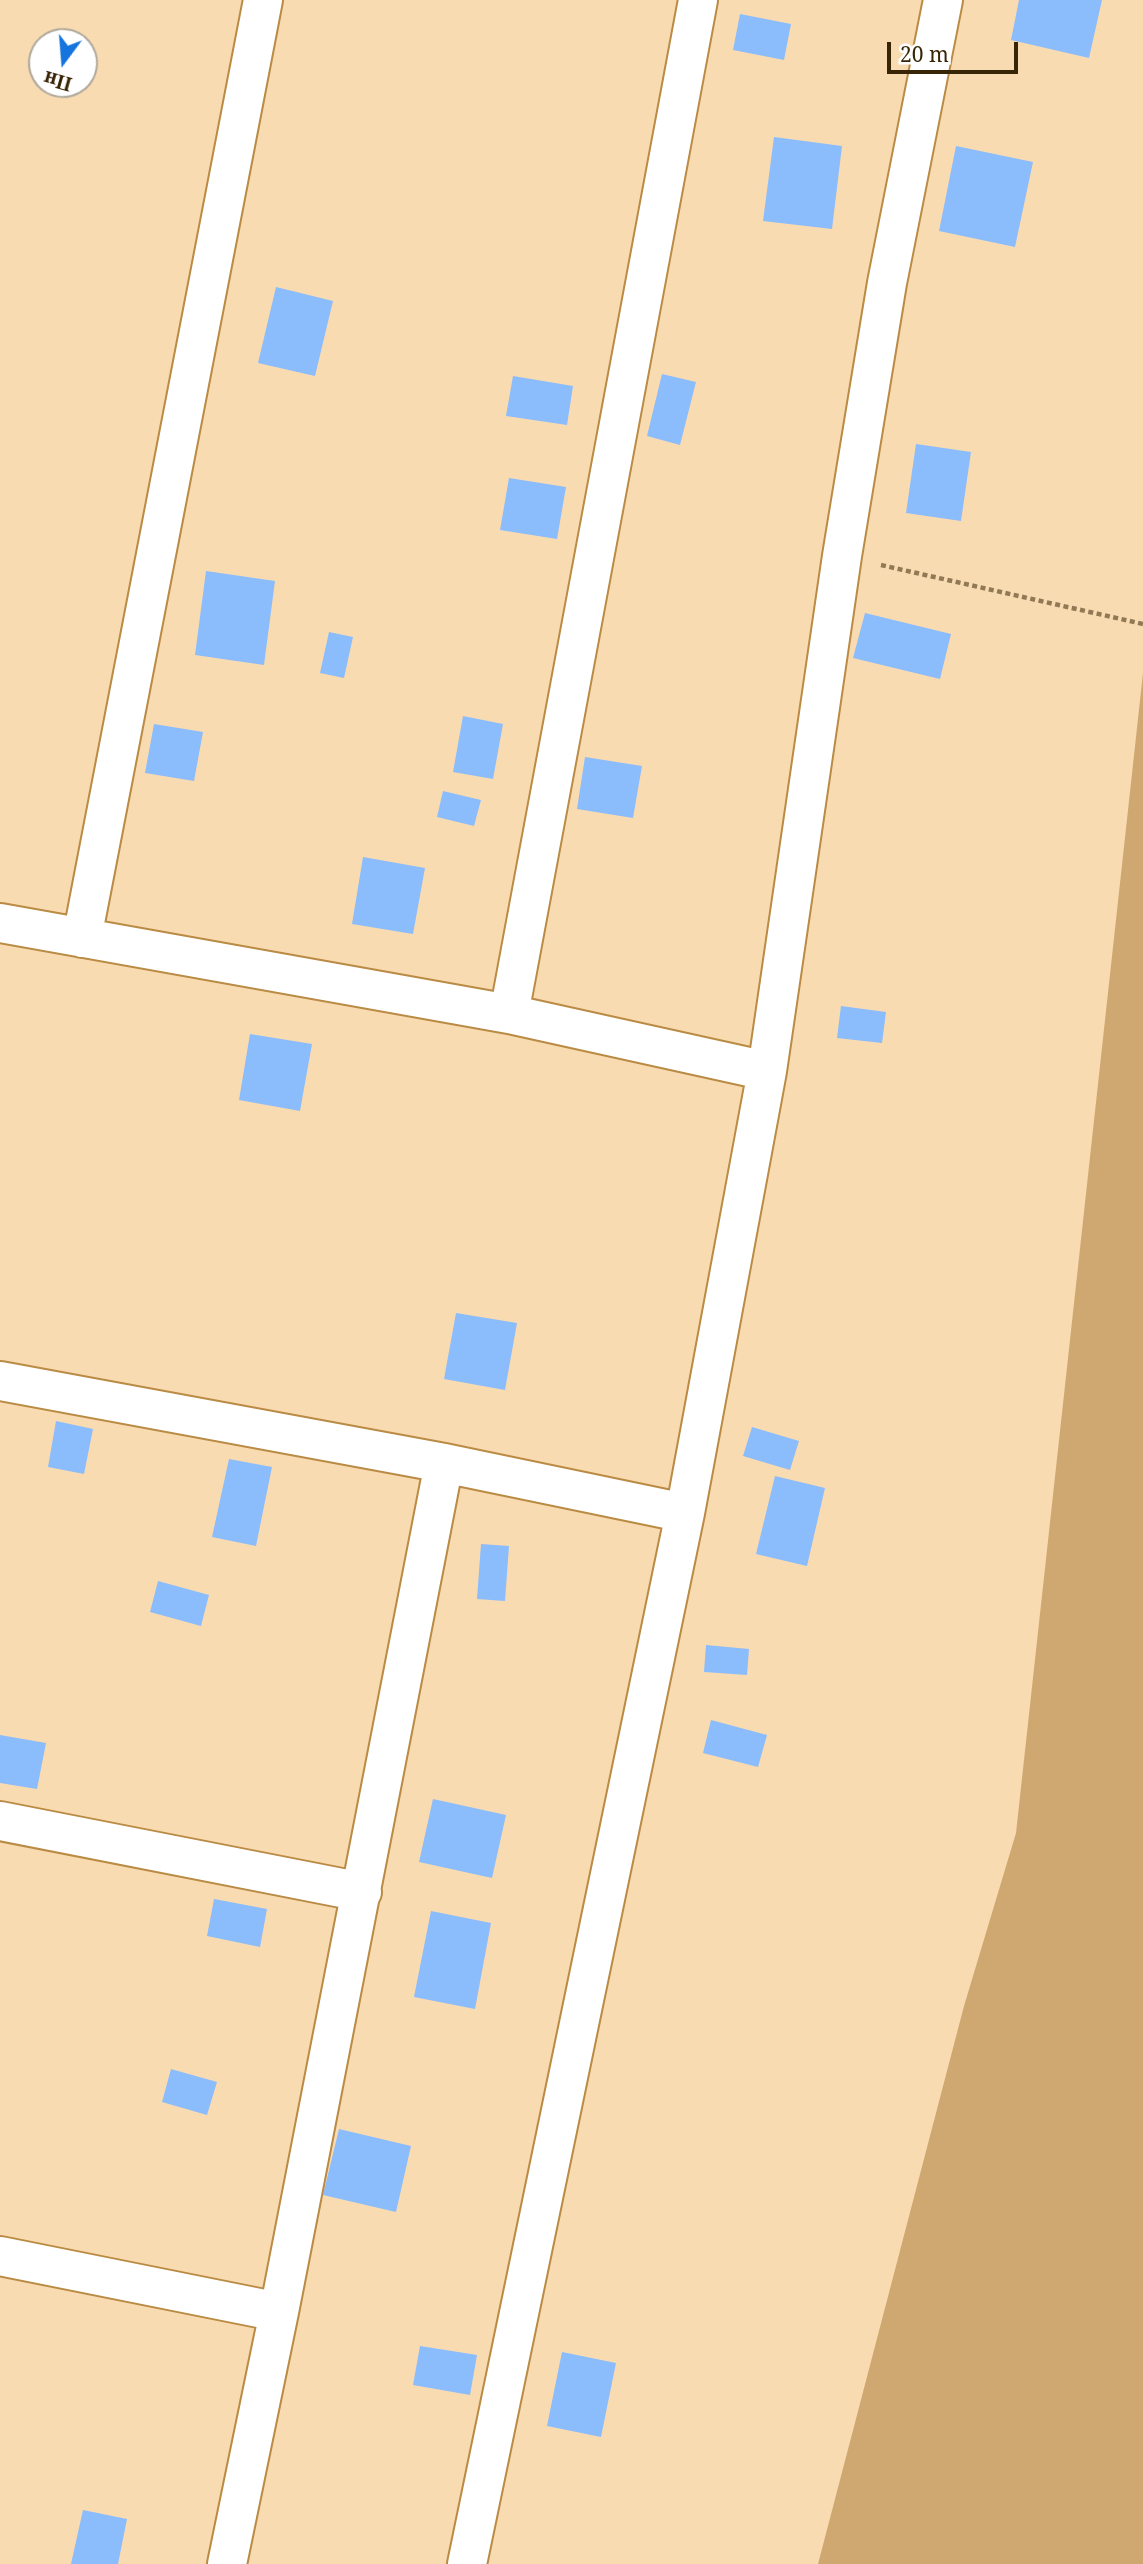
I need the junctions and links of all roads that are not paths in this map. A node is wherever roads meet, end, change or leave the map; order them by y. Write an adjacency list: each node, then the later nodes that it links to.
1 (263, 0): 5 (street)
2 (698, 0): 6 (street)
3 (943, 0): 7 (street)
4 (0, 923): 5 (street)
5 (82, 938): 6 (street)
6 (509, 1014): 7 (street)
7 (767, 1071): 10 (street)
8 (0, 1381): 9 (street)
9 (444, 1463): 10 (street); 12 (street)
10 (685, 1513): 16 (street)
11 (0, 1821): 12 (street)
12 (362, 1892): 14 (street)
13 (0, 2256): 14 (street)
14 (279, 2312): 15 (street)
15 (227, 2564)
16 (467, 2564)

